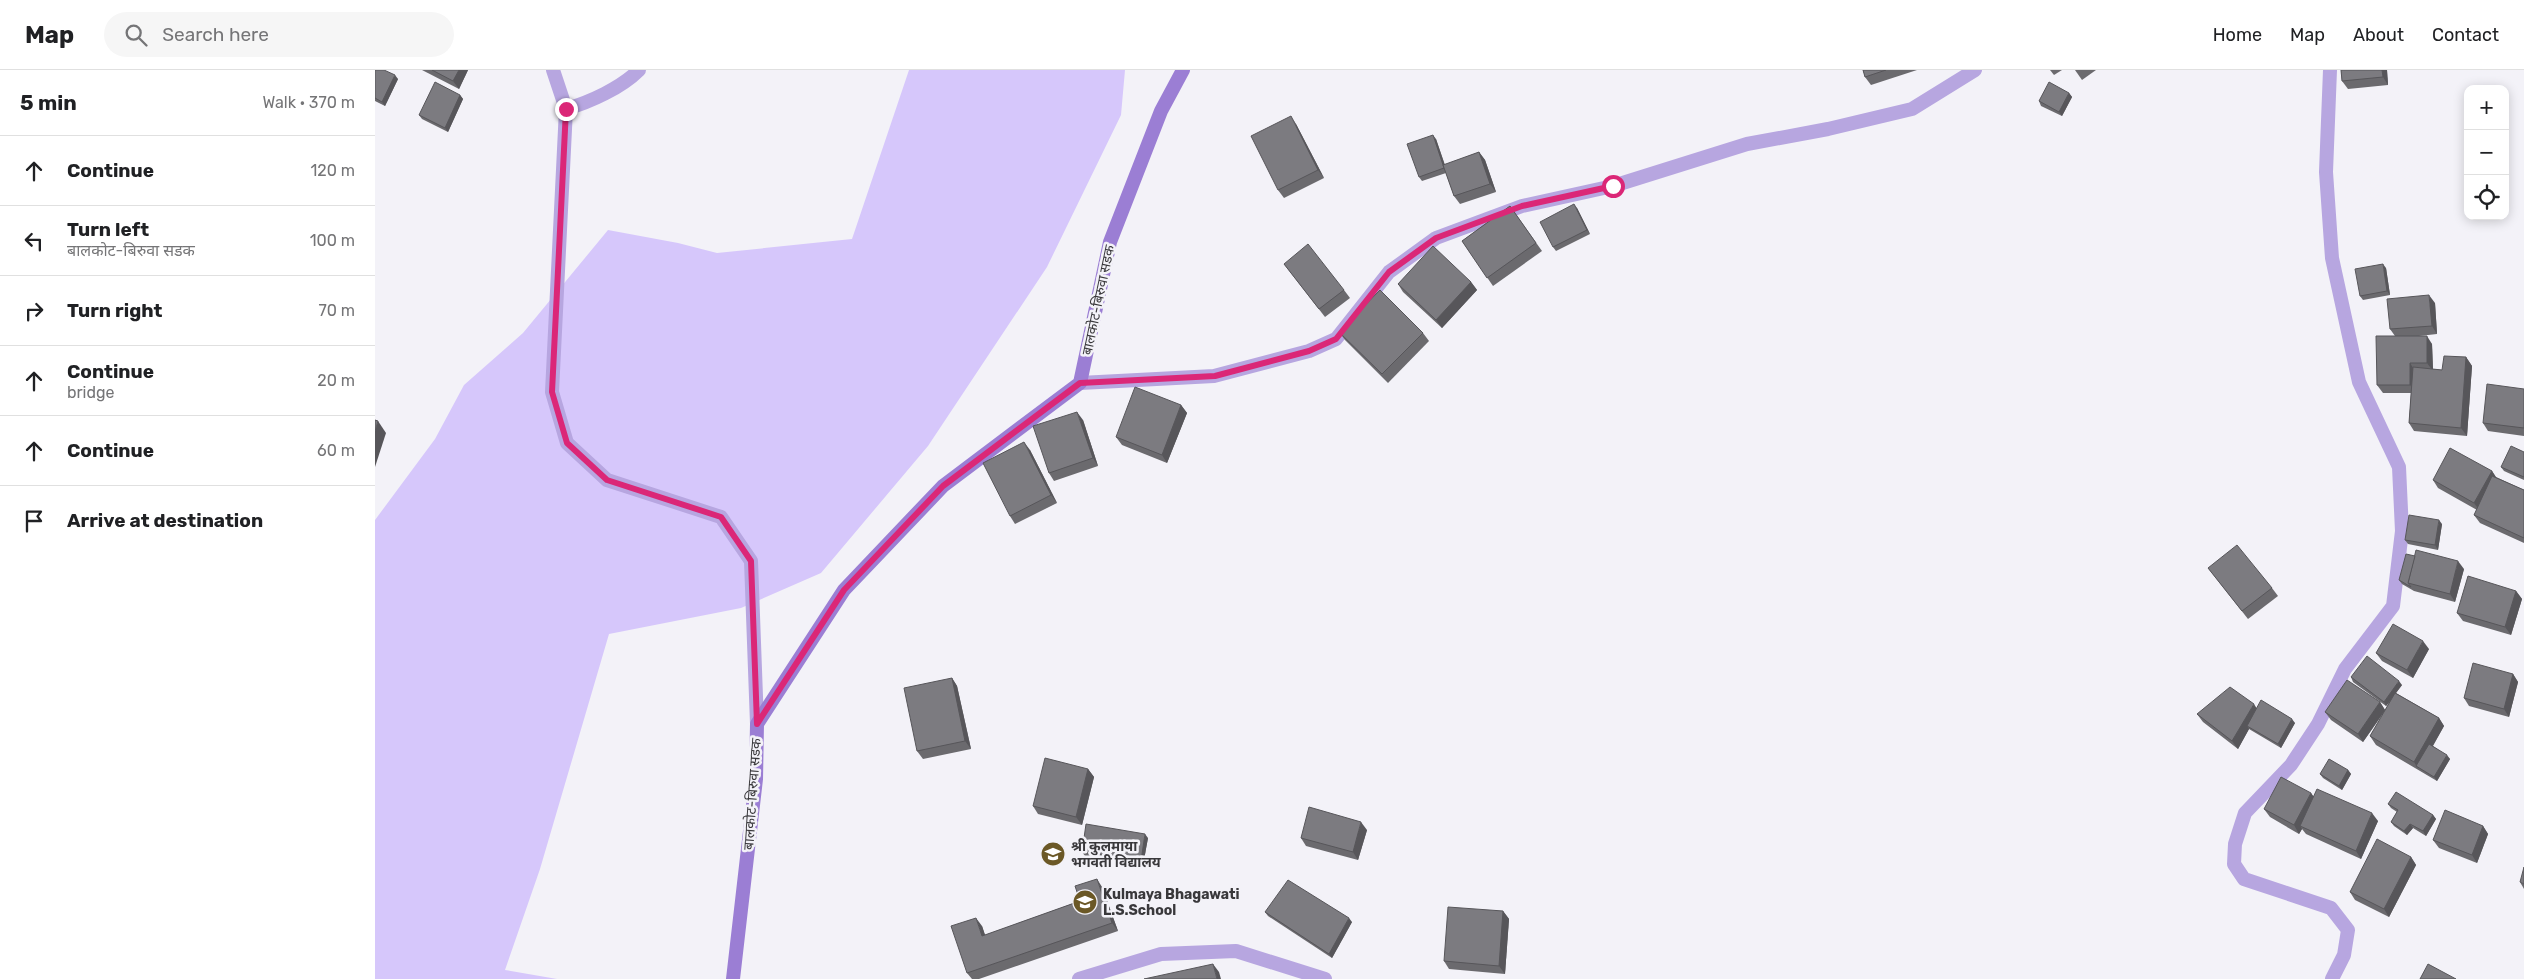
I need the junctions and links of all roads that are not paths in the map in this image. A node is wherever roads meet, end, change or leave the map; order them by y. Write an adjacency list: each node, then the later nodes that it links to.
1 (553, 70): 6 (street)
2 (639, 70): 6 (street)
3 (1183, 70): 7 (main road, बालकोट-बिरुवा सडक)
4 (1975, 70): 7 (street)
5 (2330, 70): 12 (street)
6 (566, 109): 8 (street)
7 (1080, 383): 8 (main road, बालकोट-बिरुवा सडक)
8 (757, 724): 9 (main road, बालकोट-बिरुवा सडक)
9 (733, 979)
10 (1079, 979): 11 (street)
11 (1325, 979)
12 (2332, 979)

